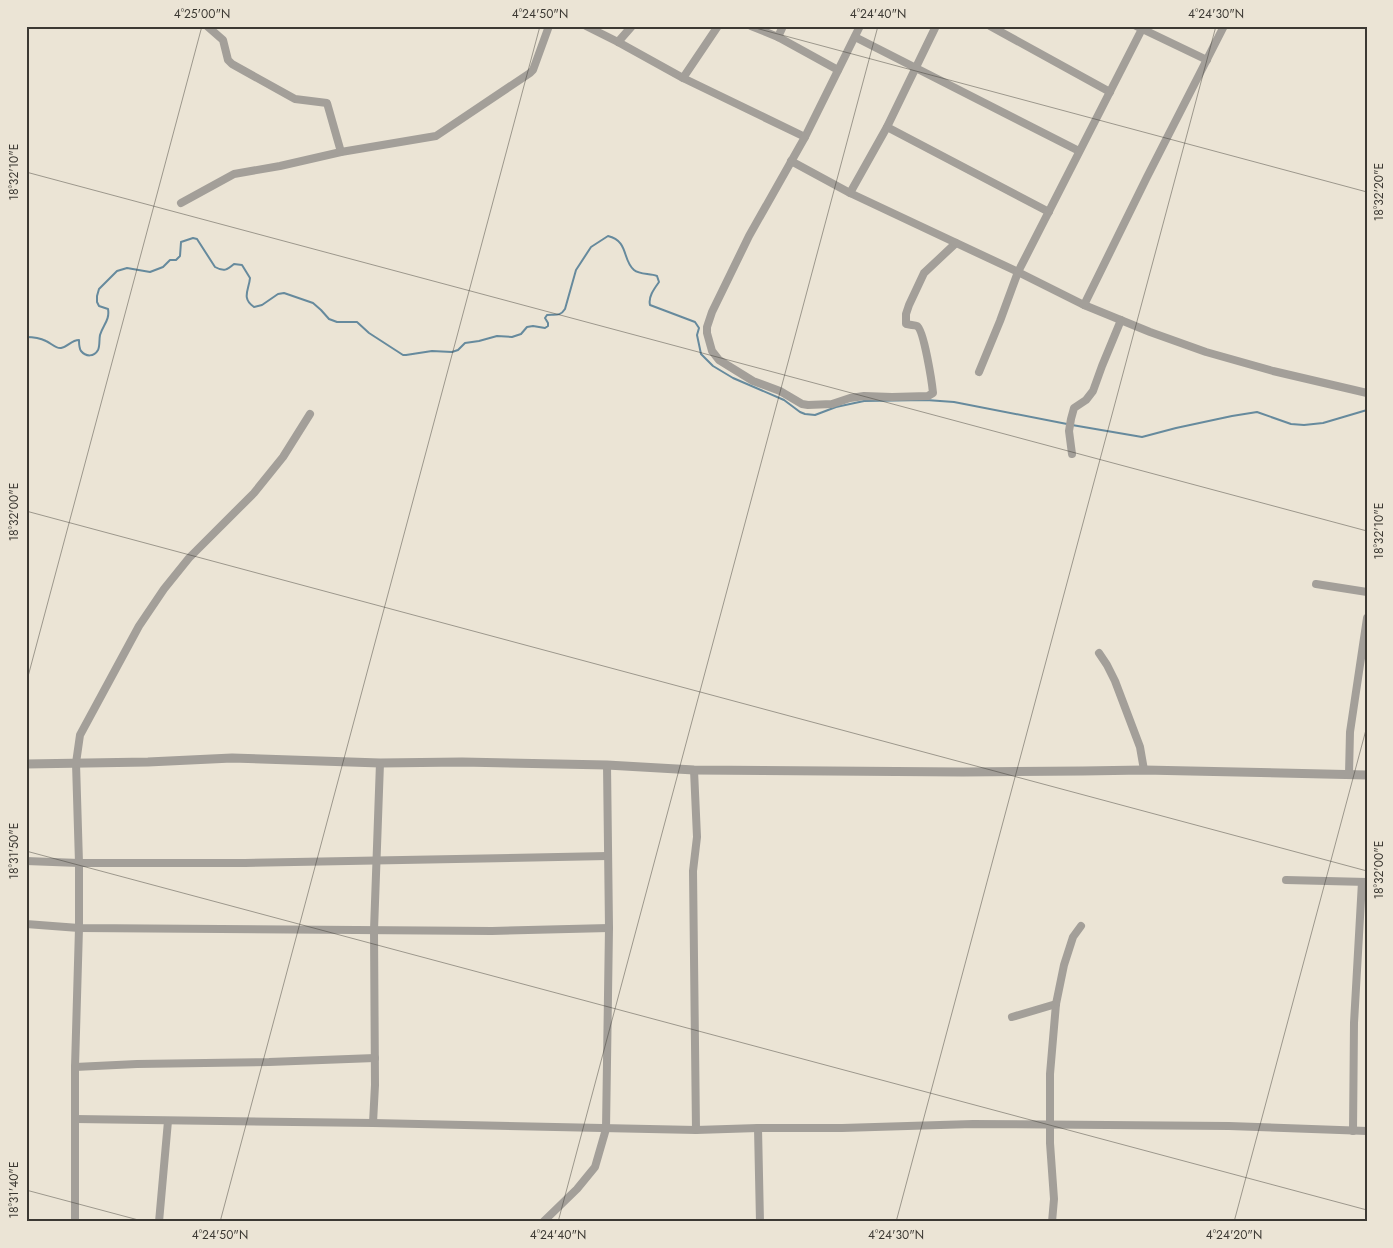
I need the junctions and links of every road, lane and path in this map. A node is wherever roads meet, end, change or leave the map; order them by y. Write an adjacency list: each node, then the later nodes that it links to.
1 (207, 26): 24 (street)
2 (549, 26): 24 (street)
3 (586, 26): 15 (street)
4 (632, 26): 15 (street)
5 (718, 26): 19 (street)
6 (751, 26): 14 (street)
7 (783, 26): 14 (street)
8 (860, 26): 13 (street)
9 (936, 26): 17 (street)
10 (990, 26): 20 (street)
11 (1224, 26): 16 (street)
12 (1139, 28): 16 (street); 20 (street)
13 (855, 36): 17 (street); 18 (street)
14 (778, 37): 18 (street)
15 (618, 42): 19 (street)
16 (1207, 60): 31 (street)
17 (915, 68): 21 (street); 23 (street)
18 (838, 70): 22 (street)
19 (683, 78): 22 (street)
20 (1110, 92): 23 (street)
21 (887, 127): 26 (street); 28 (street)
22 (805, 137): 25 (street)
23 (1079, 151): 28 (street)
24 (341, 152): 27 (street)
25 (791, 161): 26 (street); 29 (street)
26 (850, 193): 29 (street)
27 (181, 203)
28 (1049, 212): 30 (street)
29 (956, 243): 30 (street)
30 (1018, 272): 31 (street); 33 (street)
31 (1084, 305): 32 (street)
32 (1121, 320): 34 (street); 36 (street)
33 (978, 372)
34 (1367, 393)
35 (310, 414): 42 (street)
36 (1072, 454)
37 (1316, 584): 38 (street)
38 (1367, 592)
39 (1367, 618): 47 (street)
40 (1099, 653): 46 (street)
41 (380, 762): 42 (street); 44 (street); 51 (street)
42 (76, 763): 43 (street); 52 (street)
43 (26, 764)
44 (608, 765): 45 (street); 49 (street)
45 (694, 770): 46 (street); 70 (street)
46 (1144, 770): 47 (street)
47 (1349, 774): 48 (street)
48 (1367, 775)
49 (608, 856): 51 (street); 58 (street)
50 (26, 861): 52 (street)
51 (376, 861): 52 (street); 59 (street)
52 (79, 863): 57 (street)
53 (1286, 880): 54 (street)
54 (1364, 882): 71 (street)
55 (26, 924): 57 (street)
56 (1081, 926): 60 (street)
57 (79, 928): 59 (street); 63 (street)
58 (609, 928): 59 (street); 69 (street)
59 (374, 930): 62 (street)
60 (1056, 1004): 61 (street); 67 (street)
61 (1012, 1017)
62 (375, 1058): 63 (street); 66 (street)
63 (75, 1067): 64 (street)
64 (75, 1120): 65 (street); 73 (street)
65 (168, 1121): 66 (street); 74 (street)
66 (374, 1123): 69 (street)
67 (1051, 1125): 68 (street); 71 (street); 77 (street)
68 (758, 1128): 70 (street); 76 (street)
69 (606, 1129): 70 (street); 75 (street)
70 (696, 1130)
71 (1353, 1131): 72 (street)
72 (1367, 1131)
73 (75, 1222)
74 (159, 1222)
75 (544, 1222)
76 (760, 1222)
77 (1052, 1222)

